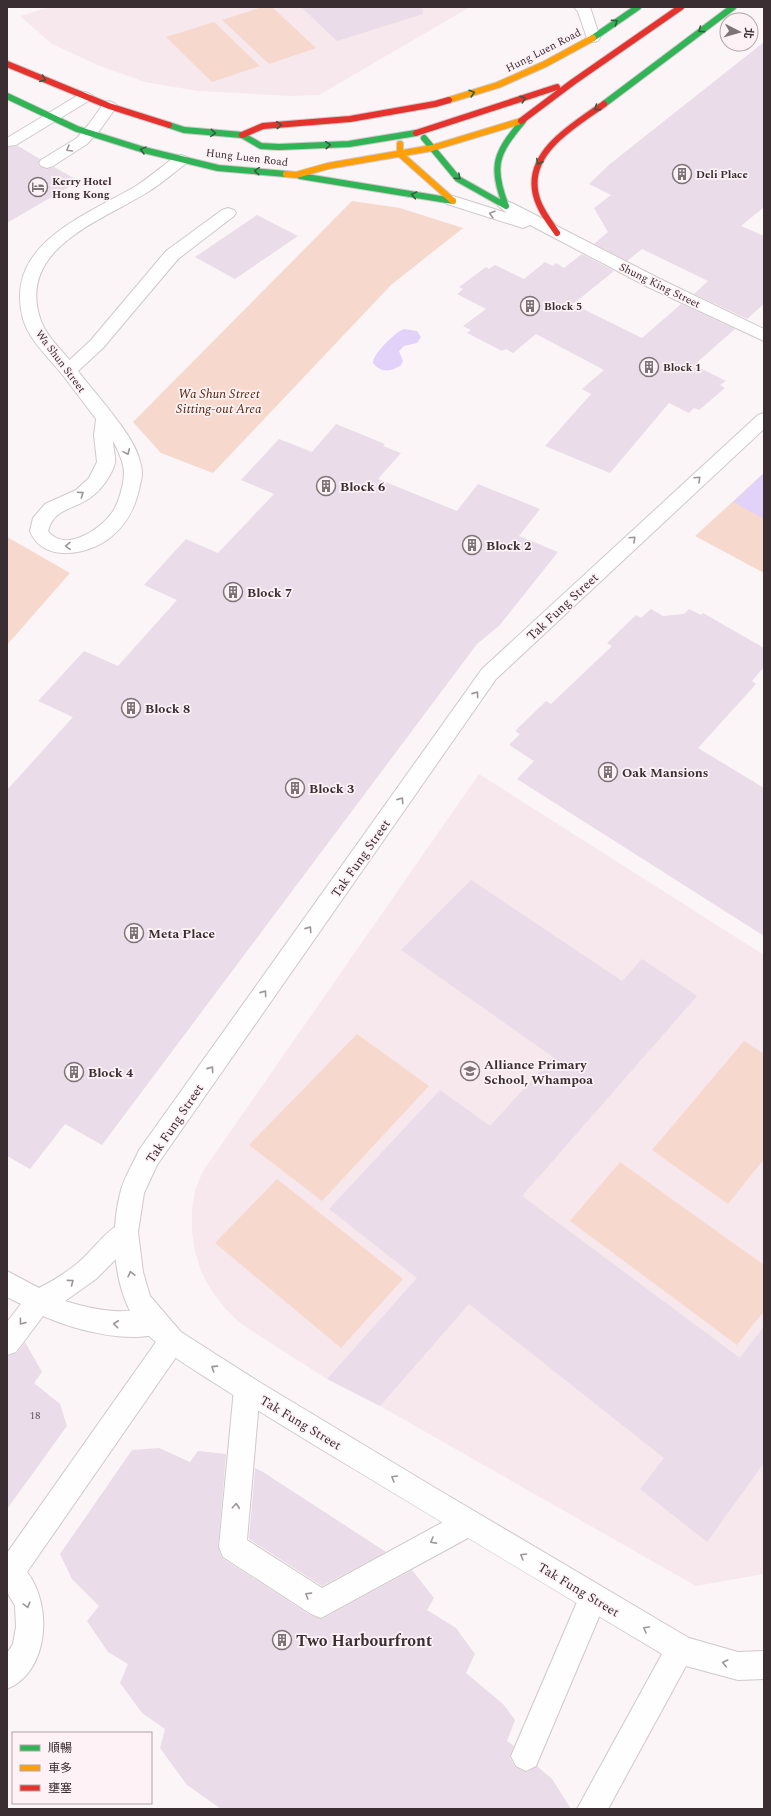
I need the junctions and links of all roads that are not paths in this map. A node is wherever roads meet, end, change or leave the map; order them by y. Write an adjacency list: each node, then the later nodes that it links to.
1 (581, 7): 5 (street)
2 (638, 7): 5 (street, Hung Luen Road, one-way to 2)
3 (681, 7): 7 (street, Hung Luen Road)
4 (733, 7): 27 (street, one-way to 27)
5 (593, 38): 10 (street, Hung Luen Road, one-way to 5)
6 (7, 64): 9 (street, Hung Luen Road, one-way to 9)
7 (573, 82): 13 (street, Hung Luen Road); 14 (street, Hung Luen Road, one-way to 7)
8 (7, 96): 12 (street, Hung Luen Road)
9 (85, 97): 11 (street, Hung Luen Road); 12 (street)
10 (434, 104): 16 (street, one-way to 10); 17 (street)
11 (108, 106): 15 (street); 16 (street, Hung Luen Road, one-way to 16)
12 (52, 118): 15 (street, Hung Luen Road); 18 (street)
13 (523, 121): 19 (street, Hung Luen Road); 25 (street)
14 (419, 133): 17 (street, Hung Luen Road); 19 (street)
15 (89, 134): 21 (street, Hung Luen Road, one-way to 15); 22 (street, one-way to 22)
16 (242, 135): 17 (street, Hung Luen Road, one-way to 17)
17 (400, 136): 20 (street)
18 (11, 142)
19 (432, 148): 20 (street, Hung Luen Road); 25 (street, one-way to 25)
20 (400, 154): 23 (street, Hung Luen Road); 24 (street)
21 (182, 156): 23 (street, Hung Luen Road, one-way to 21); 29 (street, Wa Shun Street)
22 (47, 163)
23 (296, 175): 24 (street, one-way to 23)
24 (453, 201): 27 (street, Shung King Street, one-way to 24)
25 (506, 206): 27 (street, Shung King Street)
26 (228, 213): 29 (street)
27 (556, 233): 28 (street, Shung King Street)
28 (764, 336)
29 (68, 370): 30 (street, Wa Shun Street)
30 (105, 419): 30 (street, Wa Shun Street, one-way to 30)
31 (764, 419): 32 (street, Tak Fung Street, one-way to 31)
32 (126, 1232): 34 (street, one-way to 32); 35 (street, Tak Fung Street, one-way to 32)
33 (7, 1283): 34 (street)
34 (38, 1302): 35 (street, one-way to 34); 36 (street, one-way to 36)
35 (164, 1332): 37 (street, Tak Fung Street, one-way to 35); 39 (street)
36 (7, 1343)
37 (246, 1389): 38 (street, Tak Fung Street, one-way to 37); 38 (street, one-way to 37)
38 (467, 1522): 40 (street, Tak Fung Street, one-way to 38)
39 (8, 1574): 43 (street, one-way to 43)
40 (593, 1598): 41 (street, Tak Fung Street, one-way to 40); 44 (street)
41 (680, 1649): 42 (street, Tak Fung Street, one-way to 41); 45 (street)
42 (764, 1665)
43 (7, 1675)
44 (526, 1756)
45 (592, 1809)

